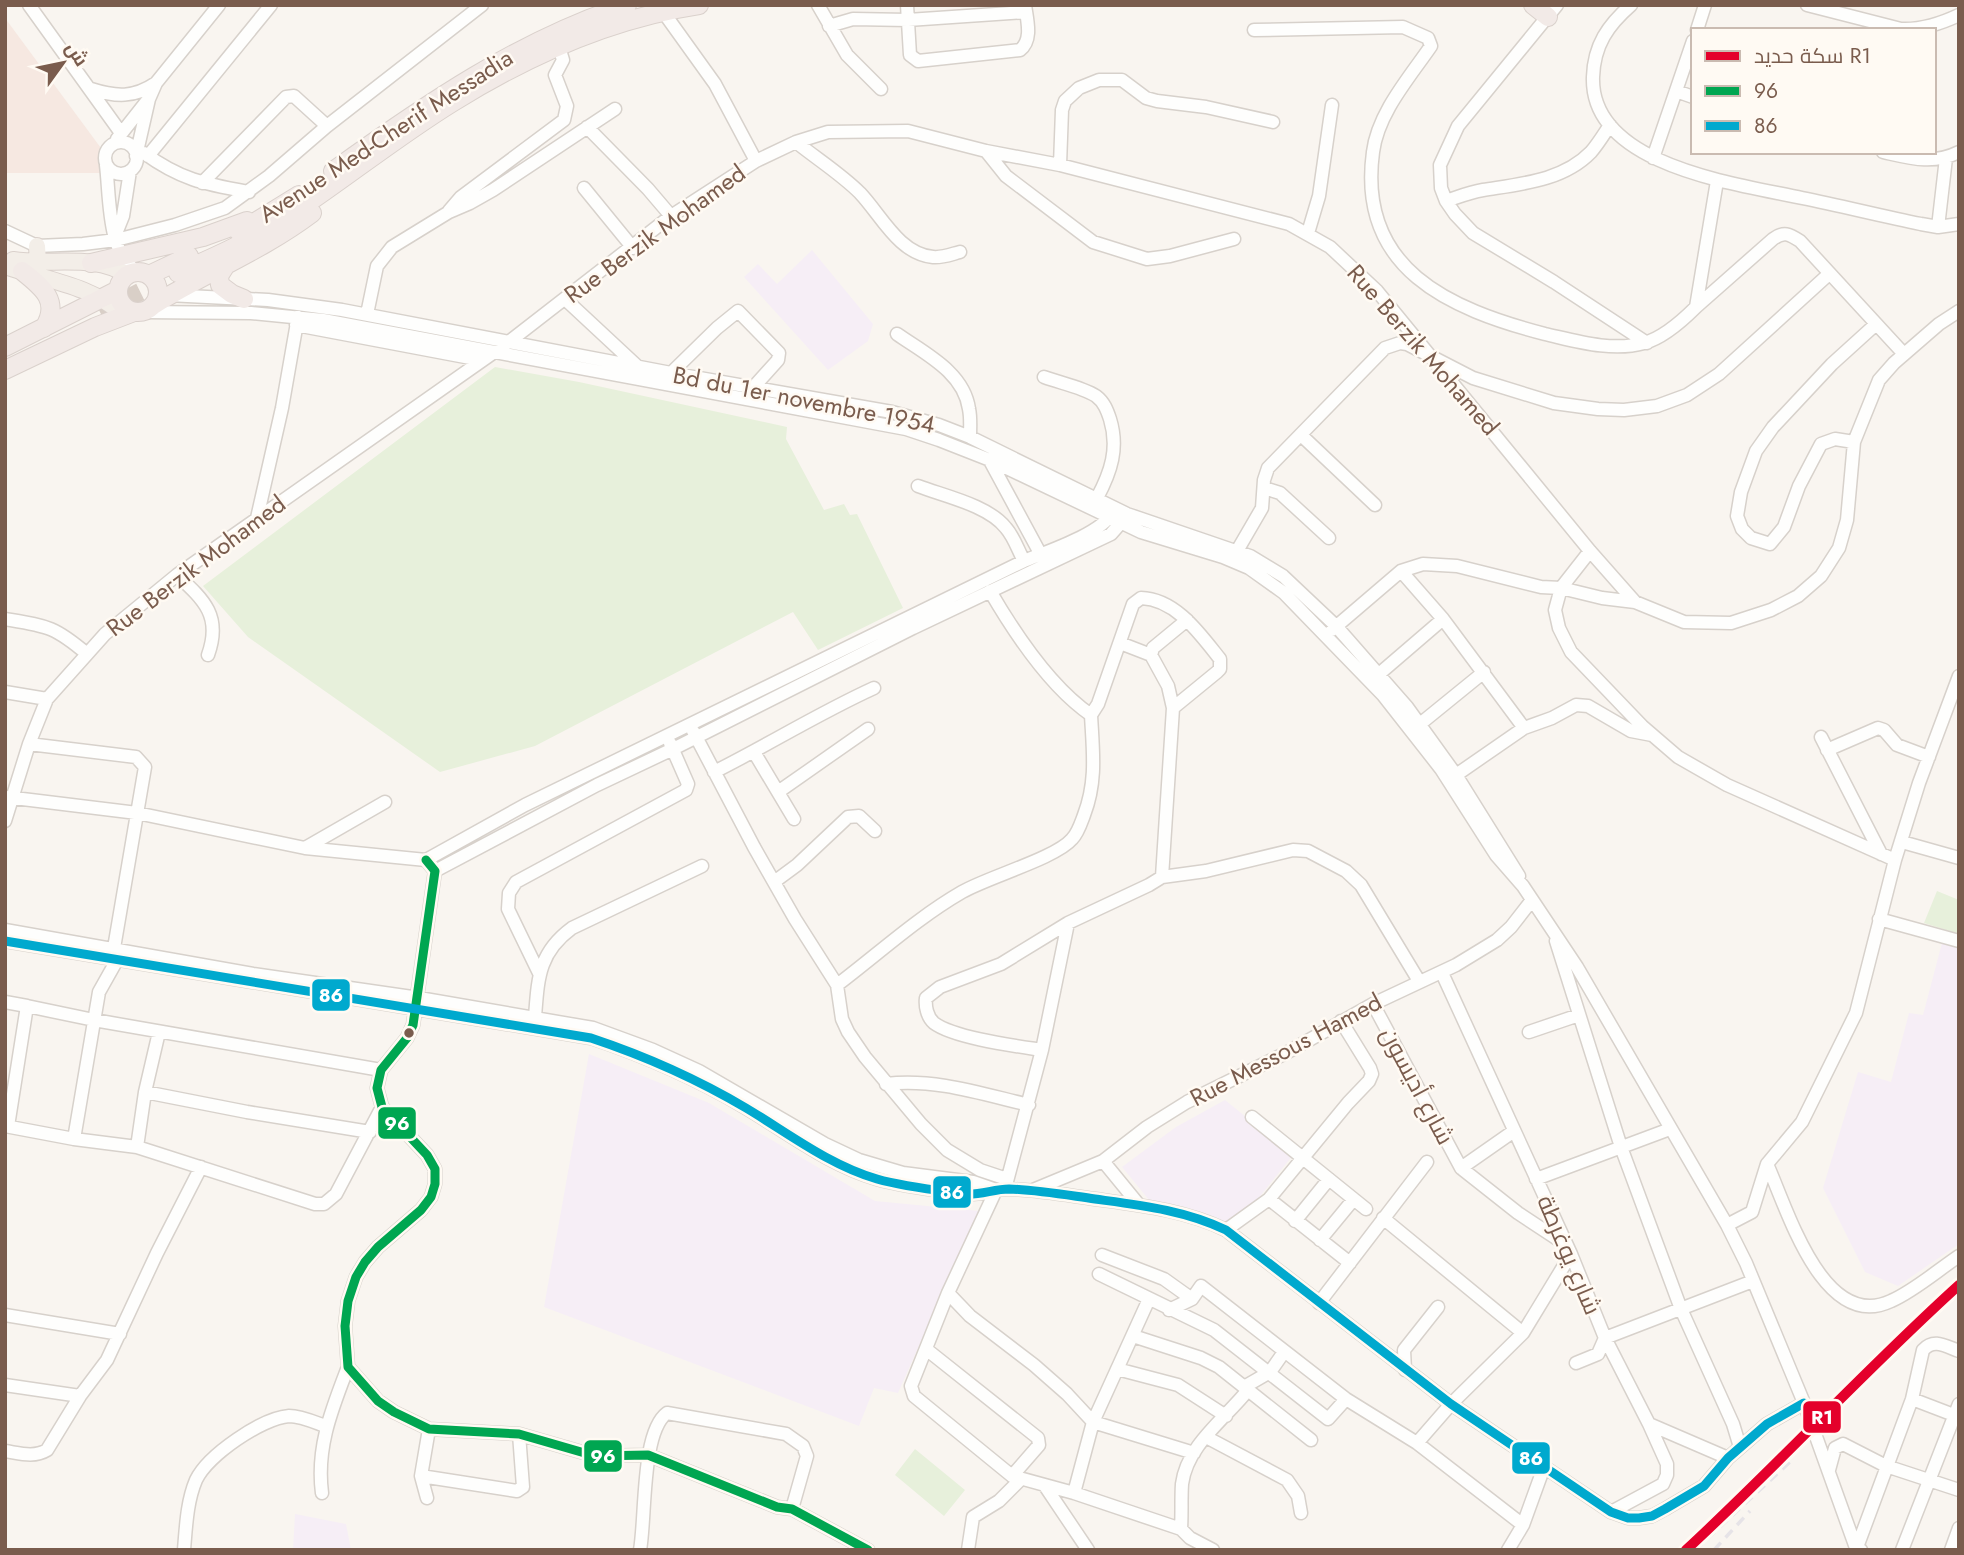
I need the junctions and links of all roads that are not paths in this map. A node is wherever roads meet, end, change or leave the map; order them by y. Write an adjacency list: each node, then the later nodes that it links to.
1 (29, 5): 26 (street)
2 (219, 5): 25 (street)
3 (271, 5): 41 (street)
4 (482, 5): 35 (street)
5 (627, 5): 57 (highway, Avenue Med-Cherif Messadia)
6 (699, 5): 15 (highway)
7 (818, 5): 18 (street)
8 (907, 5): 17 (street)
9 (1533, 5): 14 (highway)
10 (1631, 5): 34 (street)
11 (1705, 5): 19 (street)
12 (1807, 5): 20 (street)
13 (1025, 8): 17 (street); 17 (street)
14 (1552, 11): 56 (street)
15 (664, 13): 23 (highway); 47 (street)
16 (1959, 15): 21 (street)
17 (908, 20): 18 (street)
18 (829, 26): 27 (street)
19 (1697, 28)
20 (1897, 28)
21 (1924, 28)
22 (1254, 30): 88 (street)
23 (559, 47): 43 (street); 44 (highway)
24 (1691, 47): 28 (street)
25 (156, 83): 26 (street); 30 (street)
26 (90, 88): 37 (street)
27 (881, 89)
28 (1676, 91): 29 (street); 45 (street)
29 (1691, 96)
30 (149, 99): 37 (street); 41 (street)
31 (1332, 105): 63 (street)
32 (615, 109): 36 (street)
33 (1273, 122): 48 (street)
34 (1610, 125): 45 (street); 56 (street)
35 (327, 126): 53 (street); 55 (street)
36 (587, 127): 50 (street); 59 (street)
37 (118, 138): 41 (street); 49 (street)
38 (796, 142): 39 (street, Rue Berzik Mohamed); 47 (street, Rue Berzik Mohamed); 68 (street)
39 (986, 151): 48 (street, Rue Berzik Mohamed); 64 (street)
40 (1959, 152): 46 (street)
41 (141, 154): 51 (street); 53 (street)
42 (1892, 154): 46 (street)
43 (519, 155): 50 (street); 58 (street)
44 (374, 158): 72 (highway); 74 (highway)
45 (1653, 158): 52 (street)
46 (1946, 158): 61 (street)
47 (756, 161): 59 (street, Rue Berzik Mohamed)
48 (1060, 165): 63 (street, Rue Berzik Mohamed)
49 (107, 166): 51 (street); 65 (street)
50 (528, 167): 58 (street)
51 (130, 171): 65 (street)
52 (1717, 181): 61 (street); 80 (street)
53 (202, 183): 55 (street)
54 (584, 188): 67 (street)
55 (249, 192): 65 (street)
56 (1446, 201): 88 (street)
57 (273, 210): 65 (highway); 76 (highway, Avenue Med-Cherif Messadia)
58 (449, 212): 82 (street)
59 (671, 216): 67 (street, Rue Berzik Mohamed)
60 (1959, 224): 61 (street)
61 (1938, 227)
62 (5, 231): 66 (street)
63 (1308, 233): 92 (street, Rue Berzik Mohamed)
64 (1234, 239)
65 (117, 244): 66 (street); 70 (highway); 76 (street)
66 (37, 246): 71 (main road)
67 (633, 248): 78 (street, Rue Berzik Mohamed)
68 (960, 252)
69 (5, 257): 71 (main road)
70 (91, 262): 71 (main road); 76 (main road)
71 (38, 263)
72 (226, 265): 77 (highway); 79 (highway)
73 (13, 269): 76 (main road); 85 (highway)
74 (178, 273)
75 (1829, 274): 80 (street); 84 (street); 92 (street)
76 (122, 287): 79 (highway); 79 (highway); 85 (highway, Avenue Med-Cherif Messadia); 89 (highway)
77 (244, 299): 79 (street, Bd du 1er novembre 1954); 82 (street, Bd du 1er novembre 1954)
78 (565, 299): 87 (street, Rue Berzik Mohamed); 94 (street)
79 (147, 305): 83 (street); 95 (highway)
80 (1696, 307): 88 (street)
81 (1959, 311): 91 (street)
82 (367, 314): 87 (street, Bd du 1er novembre 1954)
83 (297, 321): 90 (street); 93 (street); 109 (street)
84 (1875, 325): 91 (street); 102 (street)
85 (44, 328): 89 (highway, Avenue Med-Cherif Messadia)
86 (897, 334): 101 (street)
87 (510, 341): 90 (street, Rue Berzik Mohamed); 94 (street, Bd du 1er novembre 1954)
88 (1647, 343)
89 (6, 349)
90 (492, 352): 93 (street, Rue Berzik Mohamed); 99 (street)
91 (1904, 354): 102 (street)
92 (1434, 358): 100 (street); 113 (street, Rue Berzik Mohamed)
93 (481, 360): 109 (street, Rue Berzik Mohamed)
94 (638, 366): 96 (street, Bd du 1er novembre 1954)
95 (5, 370)
96 (671, 373): 98 (street, Bd du 1er novembre 1954); 98 (street)
97 (1044, 377): 106 (street)
98 (753, 387): 99 (street); 101 (street, Bd du 1er novembre 1954)
99 (743, 400): 103 (street)
100 (1301, 435): 105 (street); 107 (street)
101 (974, 439): 103 (street); 106 (street, Bd du 1er novembre 1954)
102 (1854, 442): 120 (street)
103 (990, 460): 108 (street); 114 (street)
104 (918, 486): 115 (street)
105 (1264, 488): 111 (street); 112 (street)
106 (1097, 498): 108 (street, Bd du 1er novembre 1954)
107 (1375, 505)
108 (1112, 512): 110 (street, Bd du 1er novembre 1954); 114 (street)
109 (257, 517): 117 (street, Rue Berzik Mohamed)
110 (1125, 519): 112 (street, Bd du 1er novembre 1954); 119 (street); 124 (street)
111 (1329, 538)
112 (1237, 551): 124 (street, Bd du 1er novembre 1954)
113 (1590, 551): 118 (street); 120 (street, Rue Berzik Mohamed)
114 (1041, 555): 115 (street)
115 (1024, 561): 138 (street)
116 (1401, 572): 118 (street); 123 (street); 124 (street)
117 (177, 575): 126 (street, Rue Berzik Mohamed); 128 (street)
118 (1561, 588): 120 (street); 141 (street)
119 (990, 591): 136 (street); 143 (street)
120 (1635, 602)
121 (5, 619): 126 (street)
122 (1187, 620): 125 (street); 127 (street); 135 (street)
123 (1443, 620): 129 (street); 130 (street)
124 (1331, 630): 130 (street, Bd du 1er novembre 1954); 169 (street)
125 (1120, 643): 127 (street); 136 (street)
126 (87, 654): 134 (street, Rue Berzik Mohamed)
127 (1151, 655): 135 (street)
128 (208, 656)
129 (1484, 672): 137 (street); 139 (street)
130 (1379, 674): 137 (street, Bd du 1er novembre 1954)
131 (1959, 676): 149 (street)
132 (874, 688): 148 (street)
133 (5, 692): 134 (street)
134 (47, 699): 145 (street, Rue Berzik Mohamed)
135 (1173, 708): 167 (street)
136 (1091, 716): 181 (street)
137 (1420, 724): 151 (street, Bd du 1er novembre 1954)
138 (689, 725): 142 (street); 143 (street)
139 (1524, 728): 141 (street); 151 (street)
140 (868, 729): 152 (street)
141 (1653, 735): 161 (street)
142 (667, 736): 146 (street); 163 (street)
143 (696, 737): 146 (street); 150 (street)
144 (1821, 737): 147 (street)
145 (29, 744): 153 (street, Rue Berzik Mohamed); 155 (street)
146 (673, 749): 166 (street); 178 (street)
147 (1827, 750): 149 (street); 161 (street)
148 (754, 752): 150 (street); 152 (street)
149 (1929, 757): 159 (street)
150 (714, 772): 168 (street)
151 (1456, 775): 169 (street, Bd du 1er novembre 1954)
152 (778, 792): 156 (street)
153 (8, 797): 155 (street); 157 (street, Rue Berzik Mohamed)
154 (385, 802): 160 (street)
155 (137, 813): 160 (street); 177 (street)
156 (794, 819)
157 (5, 821)
158 (874, 831): 168 (street)
159 (1902, 842): 162 (street); 164 (street)
160 (304, 848): 163 (street)
161 (1881, 854): 164 (street)
162 (1959, 858)
163 (426, 860): 166 (street)
164 (1895, 860): 171 (street)
165 (702, 866): 178 (street)
166 (435, 871): 183 (street)
167 (1162, 877): 172 (street); 180 (street)
168 (774, 882): 181 (street)
169 (1523, 886): 170 (street)
170 (1532, 900): 174 (street); 179 (street, Rue Messous Hamed)
171 (1878, 919): 176 (street); 210 (street)
172 (1068, 923): 192 (street); 192 (street)
173 (5, 930): 177 (street)
174 (1555, 937): 186 (street); 201 (street)
175 (5, 941): 177 (street)
176 (1959, 941)
177 (116, 954): 183 (street); 188 (street)
178 (539, 973): 187 (street)
179 (1442, 973): 180 (street, Rue Messous Hamed); 202 (street, شارع يوغرطة)
180 (1419, 981): 184 (street, Rue Messous Hamed)
181 (837, 985): 194 (street)
182 (5, 1002): 185 (street)
183 (418, 1004): 187 (street); 193 (street); 199 (street)
184 (1373, 1004): 189 (street, Rue Messous Hamed); 212 (street, شارع أديسون)
185 (27, 1006): 188 (street); 200 (street)
186 (1579, 1015): 191 (street); 206 (street)
187 (535, 1017): 199 (street)
188 (94, 1020): 190 (street); 204 (street)
189 (1341, 1021): 207 (street); 208 (street, Rue Messous Hamed)
190 (159, 1032): 193 (street); 195 (street)
191 (1529, 1032)
192 (1042, 1051): 196 (street)
193 (381, 1070): 197 (street)
194 (886, 1084): 196 (street); 215 (street)
195 (145, 1092): 203 (street); 205 (street)
196 (1028, 1105): 215 (street)
197 (382, 1107): 203 (street); 248 (street)
198 (1252, 1117): 207 (street)
199 (773, 1119): 215 (street)
200 (7, 1126): 204 (street)
201 (1670, 1129): 206 (street); 223 (street)
202 (1514, 1131): 212 (street); 214 (street, شارع يوغرطة)
203 (370, 1132): 211 (street)
204 (74, 1139): 205 (street)
205 (137, 1147): 211 (street)
206 (1622, 1147): 214 (street); 237 (street)
207 (1303, 1157): 213 (street); 217 (street)
208 (1103, 1161): 216 (street, Rue Messous Hamed); 219 (street)
209 (1427, 1161): 221 (street)
210 (1768, 1164): 223 (street); 228 (street)
211 (201, 1167): 241 (street)
212 (1461, 1168): 226 (street)
213 (1329, 1179): 218 (street); 222 (street)
214 (1536, 1179): 226 (street, شارع يوغرطة)
215 (1003, 1186): 216 (street); 232 (street)
216 (1033, 1190): 219 (street)
217 (1269, 1199): 222 (street); 224 (street)
218 (1353, 1200): 220 (street); 225 (street)
219 (1139, 1205): 224 (street)
220 (1366, 1209)
221 (1383, 1219): 229 (street); 240 (street)
222 (1295, 1221): 225 (street)
223 (1727, 1225): 231 (street)
224 (1226, 1230): 235 (street)
225 (1320, 1240): 229 (street)
226 (1569, 1250): 240 (street); 243 (street, شارع يوغرطة)
227 (1102, 1255): 234 (street)
228 (1959, 1256)
229 (1350, 1263): 235 (street)
230 (1099, 1275): 233 (street)
231 (1753, 1281): 237 (street); 257 (street)
232 (948, 1293): 244 (street); 261 (street)
233 (1149, 1299): 238 (street); 242 (street)
234 (1192, 1299): 238 (street); 246 (street)
235 (1319, 1303): 250 (street)
236 (1438, 1307): 250 (street)
237 (1681, 1309): 243 (street); 269 (street)
238 (1169, 1310): 251 (street)
239 (5, 1315): 241 (street)
240 (1523, 1333): 258 (street)
241 (120, 1334): 254 (street)
242 (1133, 1336): 249 (street); 253 (street)
243 (1605, 1338): 247 (street); 262 (street, شارع يوغرطة)
244 (926, 1349): 278 (street); 278 (street)
245 (1959, 1351): 255 (street)
246 (1284, 1352): 251 (street); 256 (street)
247 (1576, 1363)
248 (348, 1367): 263 (street); 264 (street)
249 (1117, 1369): 260 (street); 261 (street)
250 (1405, 1370): 258 (street)
251 (1270, 1372): 253 (street); 256 (street)
252 (5, 1385): 254 (street)
253 (1246, 1388): 260 (street); 267 (street)
254 (80, 1395): 270 (street)
255 (1912, 1399): 259 (street); 274 (street)
256 (1348, 1400): 268 (street)
257 (1804, 1403): 269 (street); 276 (street)
258 (1451, 1404): 268 (street); 275 (street)
259 (1957, 1412): 279 (street)
260 (1226, 1416): 266 (street)
261 (1093, 1422): 271 (street); 283 (street)
262 (1649, 1424): 273 (street); 286 (street, شارع يوغرطة)
263 (325, 1426): 282 (street); 292 (street)
264 (429, 1429): 265 (street); 277 (street)
265 (519, 1434): 272 (street); 277 (street)
266 (1206, 1437): 271 (street); 287 (street)
267 (1311, 1440)
268 (1417, 1443): 288 (street)
269 (1740, 1447): 273 (street)
270 (6, 1453)
271 (1194, 1453): 290 (street)
272 (648, 1455): 285 (street); 285 (street); 293 (street)
273 (1728, 1458): 286 (street)
274 (1886, 1466): 276 (street); 279 (street); 291 (street)
275 (1545, 1467): 286 (street); 288 (street)
276 (1829, 1471): 291 (street)
277 (421, 1476): 284 (street)
278 (1017, 1478): 280 (street); 295 (street)
279 (1930, 1480): 281 (street); 300 (street)
280 (1045, 1486): 283 (street); 296 (street)
281 (1959, 1490)
282 (322, 1493)
283 (1074, 1493): 290 (street)
284 (427, 1499)
285 (792, 1510): 294 (street)
286 (1611, 1512)
287 (1301, 1513)
288 (1524, 1525): 299 (street)
289 (1959, 1528): 301 (street)
290 (1186, 1533): 297 (street); 298 (street)
291 (1858, 1549)
292 (184, 1550)
293 (640, 1550)
294 (868, 1550)
295 (968, 1550)
296 (1088, 1550)
297 (1184, 1550)
298 (1213, 1550)
299 (1508, 1550)
300 (1902, 1550)
301 (1951, 1550)

